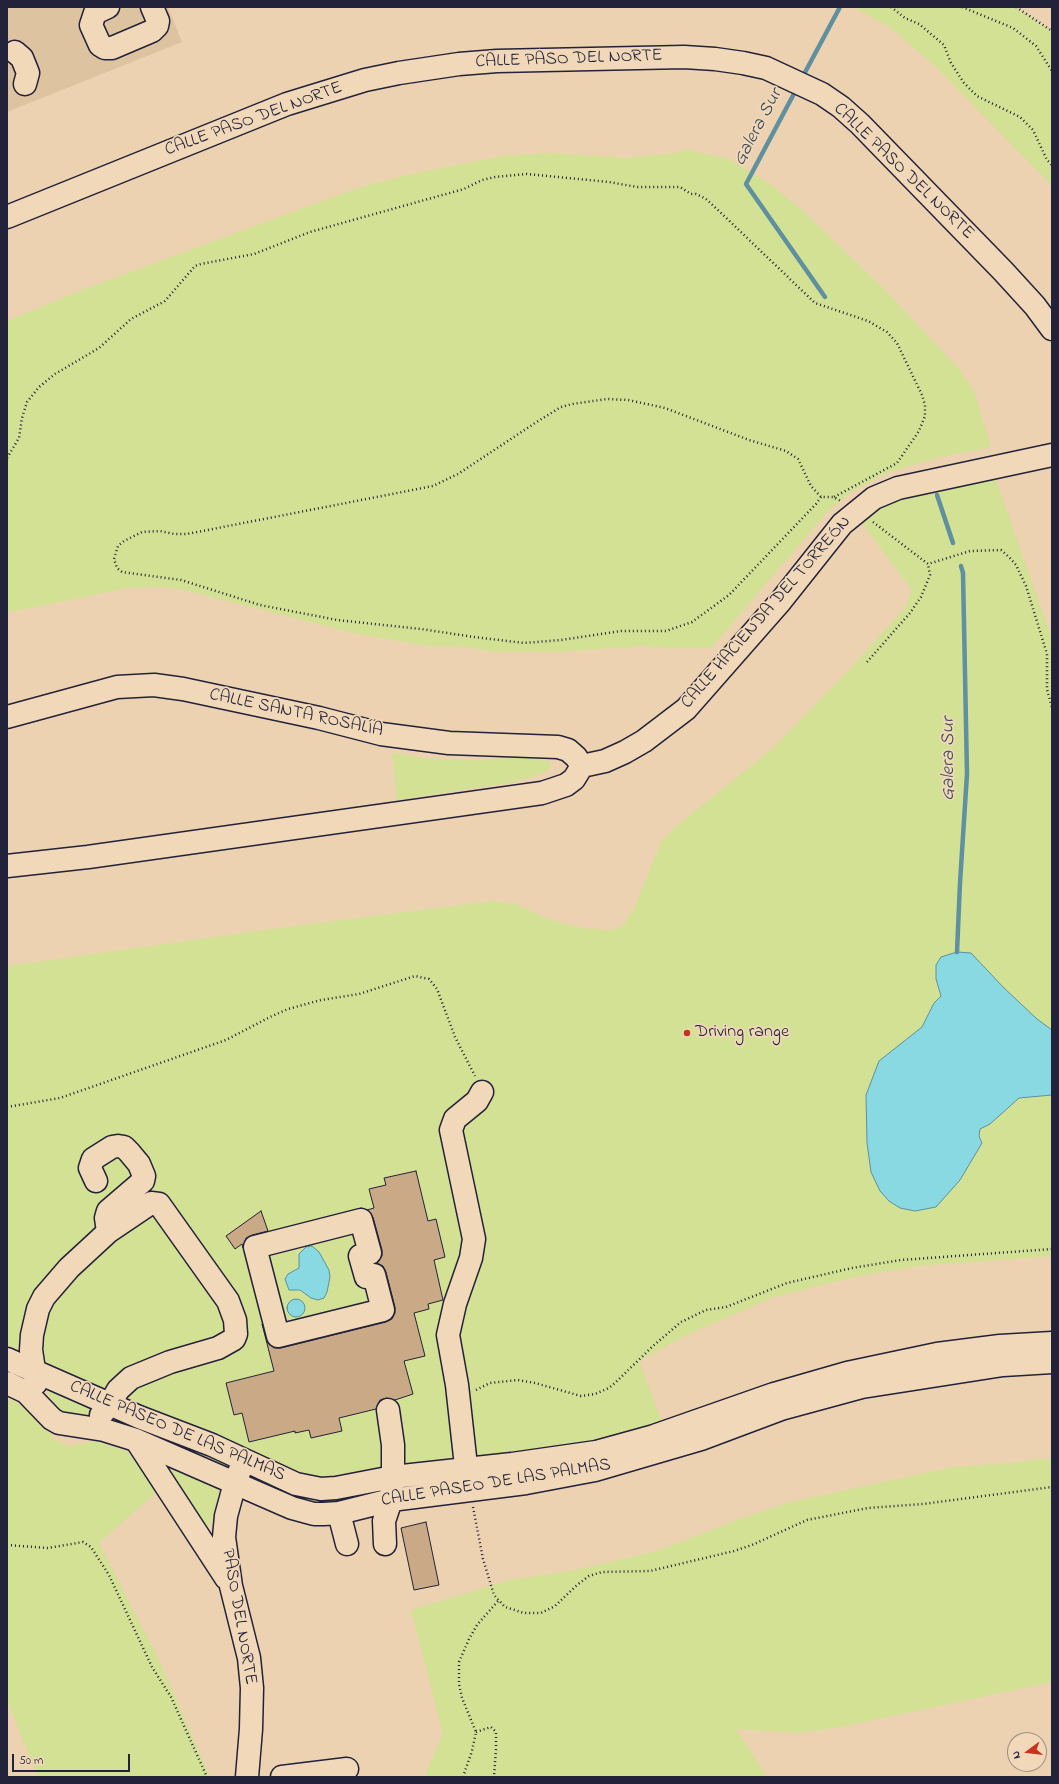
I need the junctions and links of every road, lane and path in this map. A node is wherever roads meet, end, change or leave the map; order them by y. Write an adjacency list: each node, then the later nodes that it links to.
1 (108, 7): 2 (street)
2 (152, 7)
3 (891, 7): 10 (path)
4 (962, 7): 8 (path)
5 (1016, 7): 6 (path)
6 (1052, 31)
7 (16, 52): 9 (street)
8 (1052, 71)
9 (25, 84)
10 (1052, 165)
11 (7, 216): 12 (street, CALLE PASO DEL NORTE)
12 (1052, 329)
13 (1052, 455): 17 (street, CALLE HACIENDA DEL TORREÓN)
14 (7, 458): 16 (path)
15 (821, 497): 15 (path); 16 (path)
16 (833, 497): 17 (path)
17 (858, 510): 18 (path); 22 (street, CALLE HACIENDA DEL TORREÓN)
18 (928, 564): 19 (path); 20 (path)
19 (867, 662)
20 (1052, 708)
21 (7, 717): 22 (street, CALLE SANTA ROSALÍA)
22 (582, 766): 23 (street)
23 (7, 866)
24 (482, 1092): 25 (path); 35 (street)
25 (7, 1107)
26 (96, 1181): 27 (street)
27 (101, 1238): 33 (street); 36 (street)
28 (256, 1247): 28 (street)
29 (1052, 1249): 35 (path)
30 (1052, 1343): 42 (street, CALLE PASEO DE LAS PALMAS)
31 (7, 1359): 33 (street, CALLE PASEO DE LAS PALMAS)
32 (1052, 1362): 46 (street, CALLE PASEO DE LAS PALMAS)
33 (34, 1371): 36 (street, CALLE PASEO DE LAS PALMAS); 37 (street)
34 (7, 1383): 37 (street, CALLE PASEO DE LAS PALMAS)
35 (459, 1398): 42 (street)
36 (110, 1404): 39 (street); 41 (street, CALLE PASEO DE LAS PALMAS)
37 (39, 1406): 39 (street, CALLE PASEO DE LAS PALMAS)
38 (388, 1410): 43 (street)
39 (87, 1428): 40 (street, CALLE PASEO DE LAS PALMAS)
40 (136, 1440): 44 (street, CALLE PASEO DE LAS PALMAS); 52 (street)
41 (244, 1460): 43 (street, CALLE PASEO DE LAS PALMAS); 44 (street, PASO DEL NORTE)
42 (466, 1469): 43 (street, CALLE PASEO DE LAS PALMAS); 46 (street)
43 (393, 1477): 47 (street)
44 (235, 1483): 48 (street, CALLE PASEO DE LAS PALMAS); 52 (street, PASO DEL NORTE)
45 (1052, 1487): 53 (path)
46 (469, 1491): 47 (street, CALLE PASEO DE LAS PALMAS); 53 (path)
47 (391, 1500): 48 (street, CALLE PASEO DE LAS PALMAS); 50 (street)
48 (339, 1513): 49 (street)
49 (347, 1544)
50 (385, 1544)
51 (7, 1545): 56 (path)
52 (231, 1586): 57 (street, PASO DEL NORTE)
53 (498, 1601): 54 (path)
54 (476, 1732): 59 (path); 60 (path)
55 (347, 1769): 58 (street)
56 (207, 1777)
57 (247, 1777)
58 (282, 1777)
59 (462, 1777)
60 (494, 1777)

